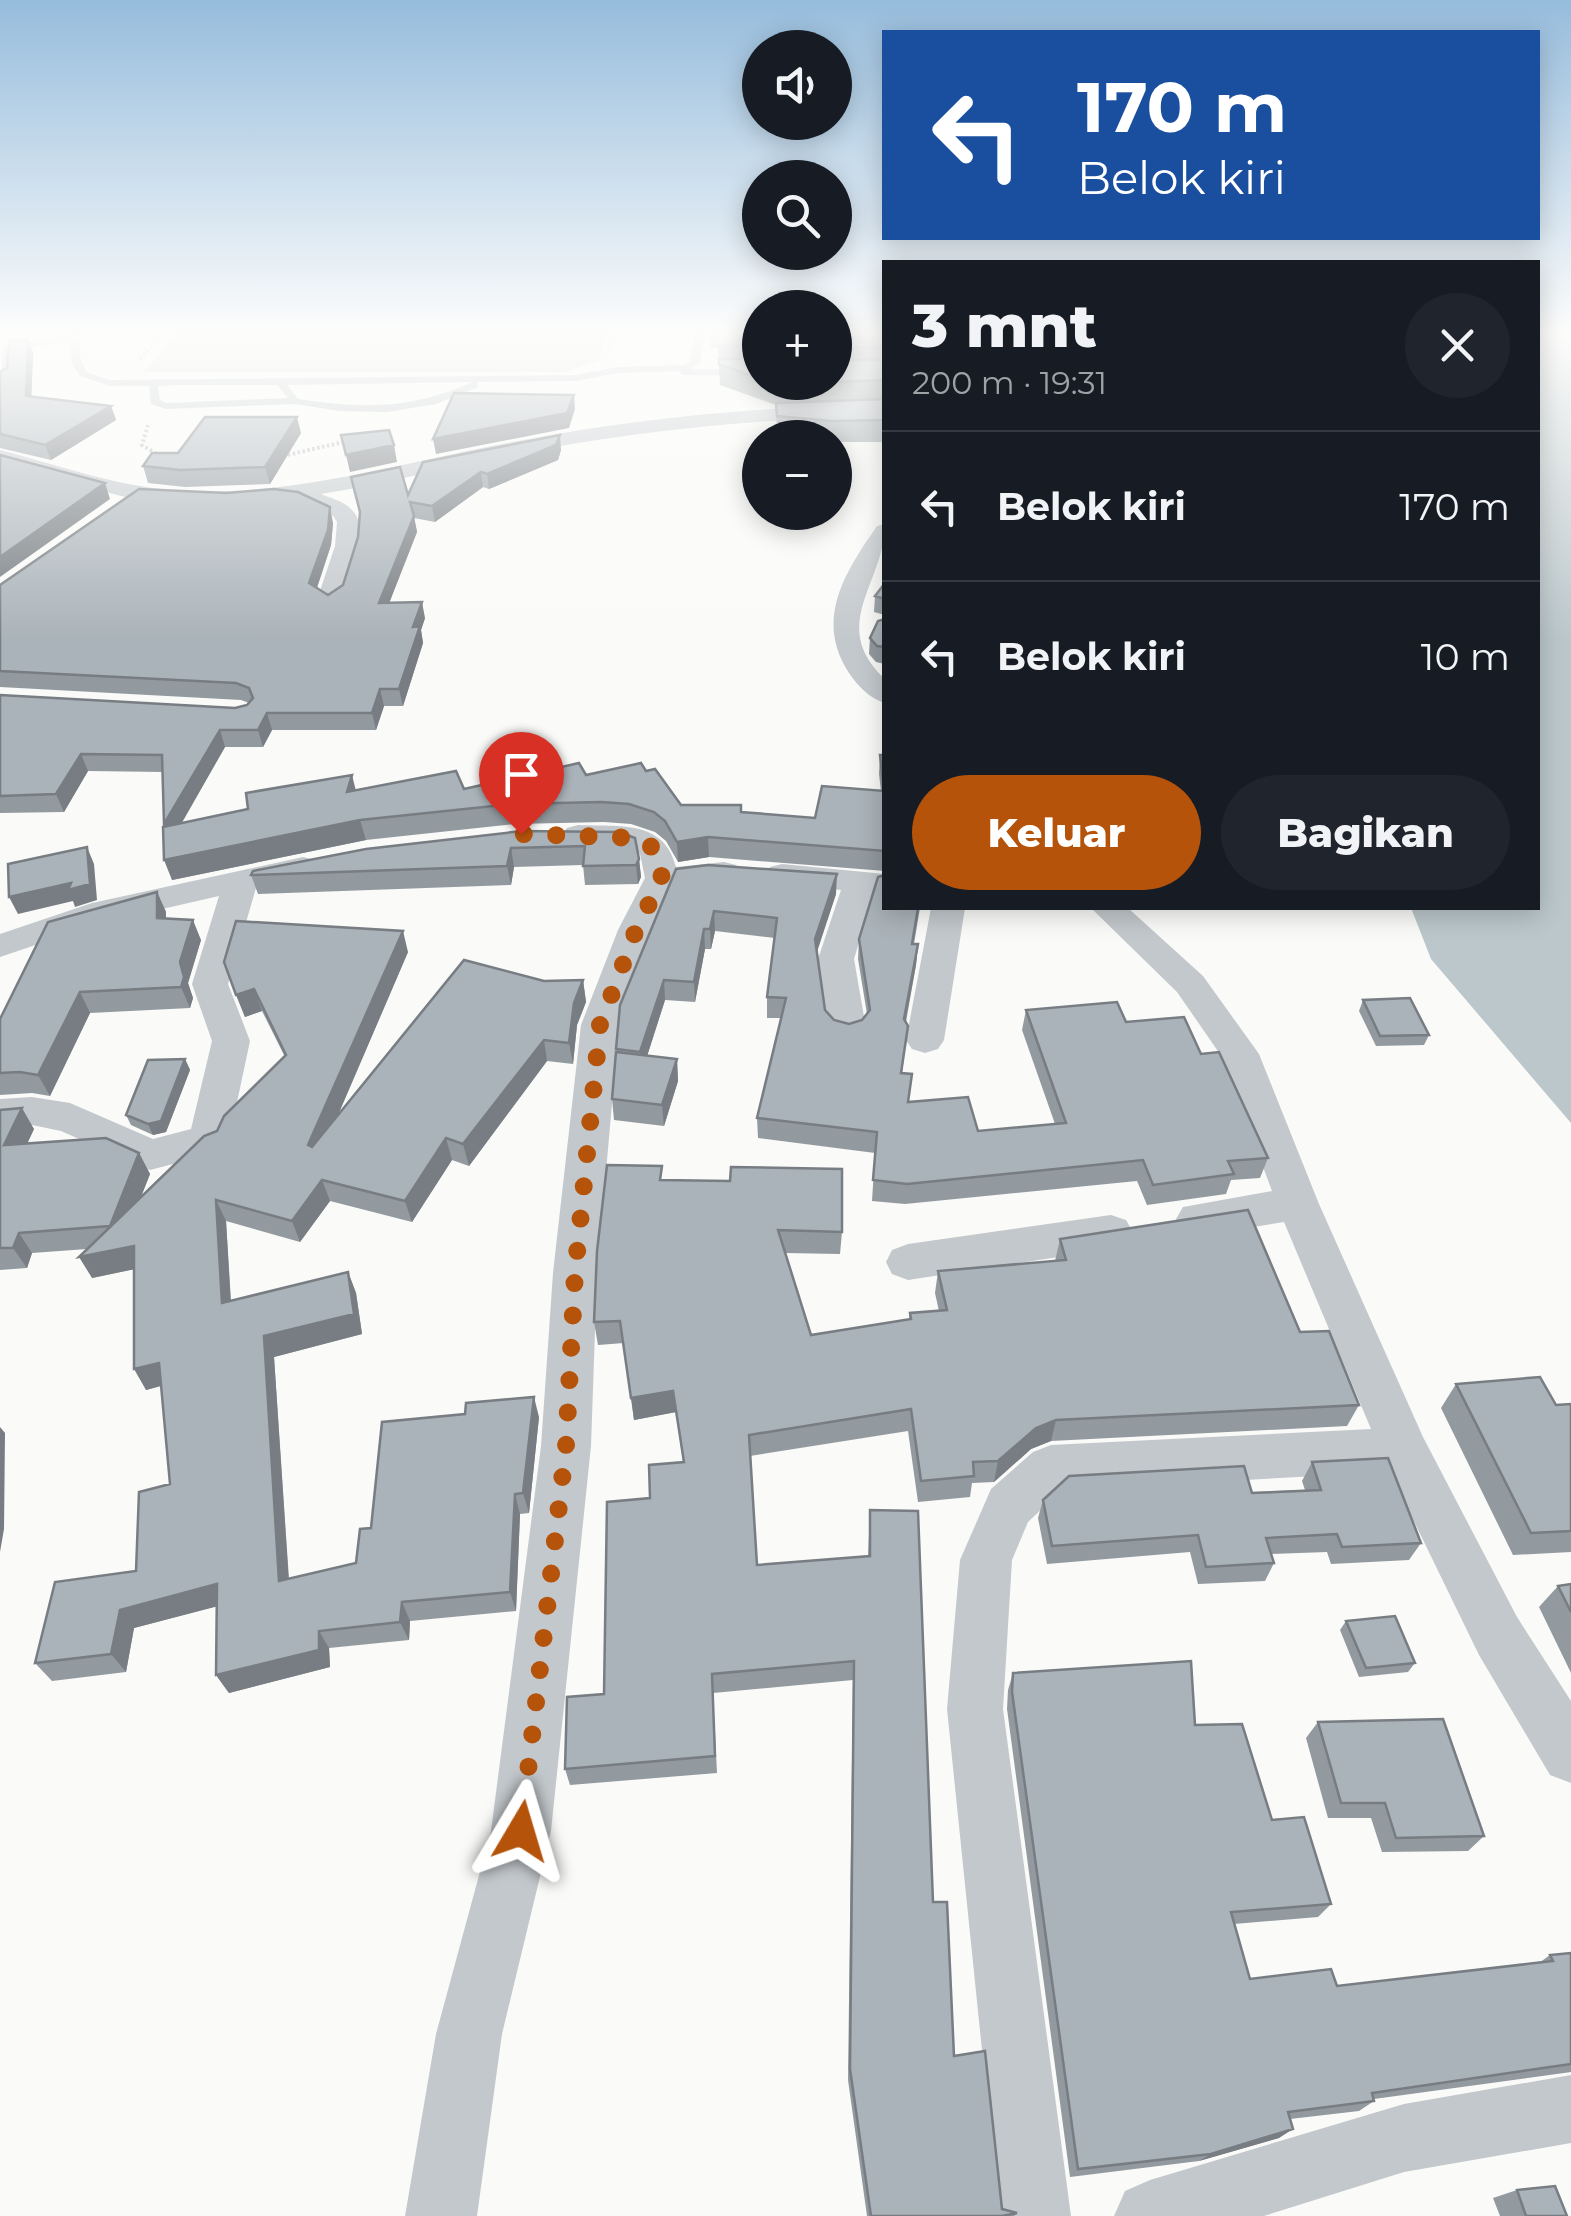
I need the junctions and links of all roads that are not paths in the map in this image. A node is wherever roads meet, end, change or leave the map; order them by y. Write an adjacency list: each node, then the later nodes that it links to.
1 (607, 433): 3 (street)
2 (0, 457): 4 (street)
3 (293, 491): 4 (street); 7 (street)
4 (138, 494): 5 (street)
5 (108, 516)
6 (880, 547): 8 (street)
7 (330, 600)
8 (842, 618): 9 (street); 10 (street)
9 (871, 624)
10 (882, 691)
11 (540, 834): 13 (street)
12 (328, 861): 14 (street)
13 (662, 878): 15 (street); 29 (street)
14 (242, 880): 18 (street); 23 (street)
15 (873, 883): 21 (street)
16 (948, 910): 22 (street)
17 (1110, 910): 24 (street)
18 (92, 914): 19 (street); 20 (street)
19 (0, 920)
20 (0, 946)
21 (847, 1028)
22 (924, 1040)
23 (0, 1114)
24 (1298, 1204): 25 (street); 26 (street)
25 (908, 1262)
26 (1404, 1449): 27 (street); 30 (street)
27 (1571, 1754)
28 (1571, 2109): 31 (street)
29 (441, 2216)
30 (1034, 2216)
31 (1150, 2216)

